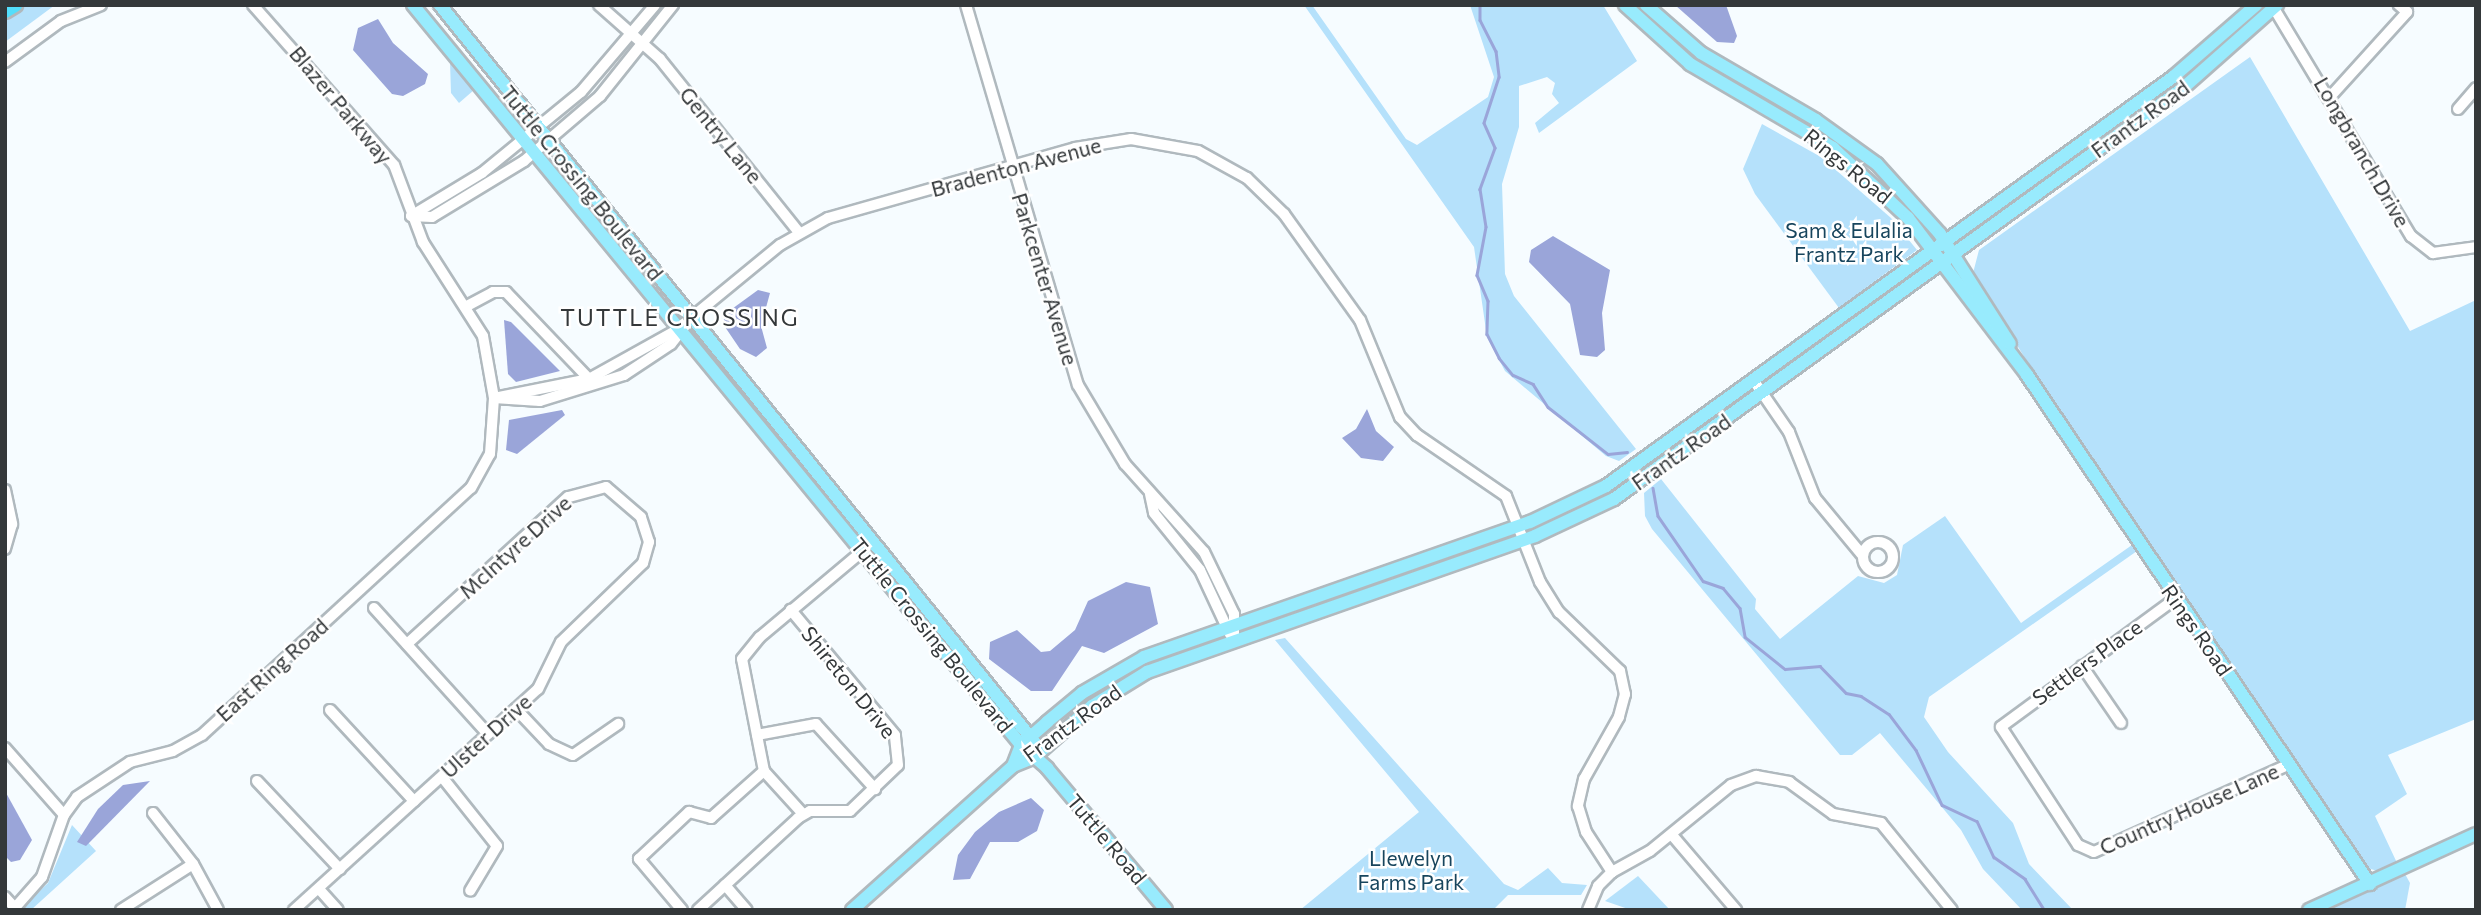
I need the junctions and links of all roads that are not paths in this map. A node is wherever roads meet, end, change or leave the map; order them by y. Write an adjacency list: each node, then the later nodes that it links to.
1 (15, 5): 15 (highway)
2 (101, 5): 18 (street)
3 (253, 5): 27 (street, Blazer Parkway)
4 (412, 5): 23 (main road, Tuttle Crossing Boulevard)
5 (440, 5): 22 (main road, Tuttle Crossing Boulevard)
6 (599, 5): 16 (street, Gentry Lane)
7 (655, 5): 16 (street)
8 (673, 5): 17 (street)
9 (966, 5): 26 (street, Parkcenter Avenue)
10 (1625, 5): 29 (main road, Rings Road)
11 (1646, 5): 29 (main road, Rings Road)
12 (2256, 5): 29 (main road, Frantz Road)
13 (2399, 5): 20 (street)
14 (2273, 6): 20 (street, Longbranch Drive); 31 (main road, Frantz Road)
15 (5, 11)
16 (631, 34): 17 (street, Gentry Lane); 22 (street)
17 (641, 43): 24 (street); 28 (street, Gentry Lane)
18 (5, 62)
19 (2476, 88): 21 (street)
20 (2330, 97): 30 (street, Longbranch Drive)
21 (2458, 109)
22 (537, 127): 23 (street); 24 (main road, Tuttle Crossing Boulevard)
23 (522, 140): 25 (main road, Tuttle Crossing Boulevard); 27 (street)
24 (548, 141): 25 (street); 33 (main road, Tuttle Crossing Boulevard)
25 (533, 154): 27 (street); 34 (main road, Tuttle Crossing Boulevard)
26 (1011, 166): 28 (street, Bradenton Avenue); 41 (street, Parkcenter Avenue); 42 (street, Bradenton Avenue)
27 (411, 216): 32 (street, Blazer Parkway)
28 (798, 231): 33 (street, Bradenton Avenue)
29 (1940, 246): 31 (main road, Rings Road); 36 (main road, Frantz Road)
30 (2476, 247)
31 (1949, 258): 38 (main road, Frantz Road); 49 (main road, Rings Road)
32 (467, 306): 35 (street); 39 (street, Blazer Parkway)
33 (691, 318): 34 (street, Bradenton Avenue); 45 (main road, Tuttle Crossing Boulevard)
34 (677, 330): 35 (street, Bradenton Avenue); 37 (street, Bradenton Avenue); 47 (main road, Tuttle Crossing Boulevard)
35 (589, 379): 37 (street); 39 (street, Bradenton Avenue)
36 (1754, 381): 38 (street); 42 (main road, Frantz Road)
37 (598, 387): 39 (street, Bradenton Avenue)
38 (1763, 393): 43 (main road, Frantz Road); 48 (street)
39 (494, 398): 74 (street, East Ring Road)
40 (5, 490): 46 (street)
41 (1150, 494): 52 (street, Parkcenter Avenue); 53 (street, Parkcenter Avenue)
42 (1521, 525): 43 (street, Bradenton Avenue); 52 (main road, Frantz Road)
43 (1526, 539): 54 (main road, Frantz Road); 80 (street, Bradenton Avenue)
44 (649, 542): 55 (street, McIntyre Drive); 58 (street, Ulster Drive)
45 (874, 542): 47 (street); 63 (main road, Tuttle Crossing Boulevard)
46 (5, 549)
47 (863, 550): 51 (street); 63 (main road, Tuttle Crossing Boulevard)
48 (1863, 556)
49 (2175, 599): 56 (street, Settlers Place); 65 (main road, Rings Road)
50 (374, 608): 55 (street)
51 (791, 610): 62 (street); 70 (street, Shireton Drive)
52 (1237, 623): 53 (main road, Frantz Road); 54 (street)
53 (1224, 627): 54 (street, Parkcenter Avenue); 63 (main road, Frantz Road)
54 (1234, 639): 63 (main road, Frantz Road)
55 (407, 644): 61 (street)
56 (2082, 666): 59 (street); 77 (street, Settlers Place)
57 (330, 709): 71 (street)
58 (516, 709): 60 (street); 61 (street, Ulster Drive)
59 (2121, 723)
60 (618, 724)
61 (488, 734): 68 (street, Ulster Drive)
62 (757, 735): 67 (street); 70 (street)
63 (1033, 747): 66 (main road, Tuttle Crossing Boulevard); 94 (main road, Frantz Road)
64 (5, 748): 74 (street)
65 (2290, 764): 77 (street, Country House Lane); 81 (main road, Rings Road)
66 (1047, 768): 95 (main road, Tuttle Road)
67 (764, 771): 73 (street); 91 (street)
68 (442, 776): 71 (street, Ulster Drive); 84 (street)
69 (257, 781): 79 (street)
70 (876, 789): 73 (street)
71 (414, 801): 79 (street, Ulster Drive)
72 (153, 813): 78 (street)
73 (803, 814): 82 (street)
74 (64, 815): 86 (street, East Ring Road)
75 (1672, 835): 80 (street); 97 (street); 98 (street)
76 (2476, 835): 81 (main road)
77 (2087, 853)
78 (193, 864): 87 (street); 88 (street)
79 (340, 869): 83 (street, Ulster Drive)
80 (1612, 872): 96 (street)
81 (2370, 884): 99 (main road)
82 (725, 885): 92 (street); 93 (street)
83 (319, 889): 89 (street, Ulster Drive); 90 (street)
84 (470, 891)
85 (5, 897): 86 (street)
86 (14, 909)
87 (121, 910)
88 (218, 910)
89 (294, 910)
90 (338, 910)
91 (682, 910)
92 (698, 910)
93 (747, 910)
94 (852, 910)
95 (1166, 910)
96 (1588, 910)
97 (1736, 910)
98 (1952, 910)
99 (2309, 910)

